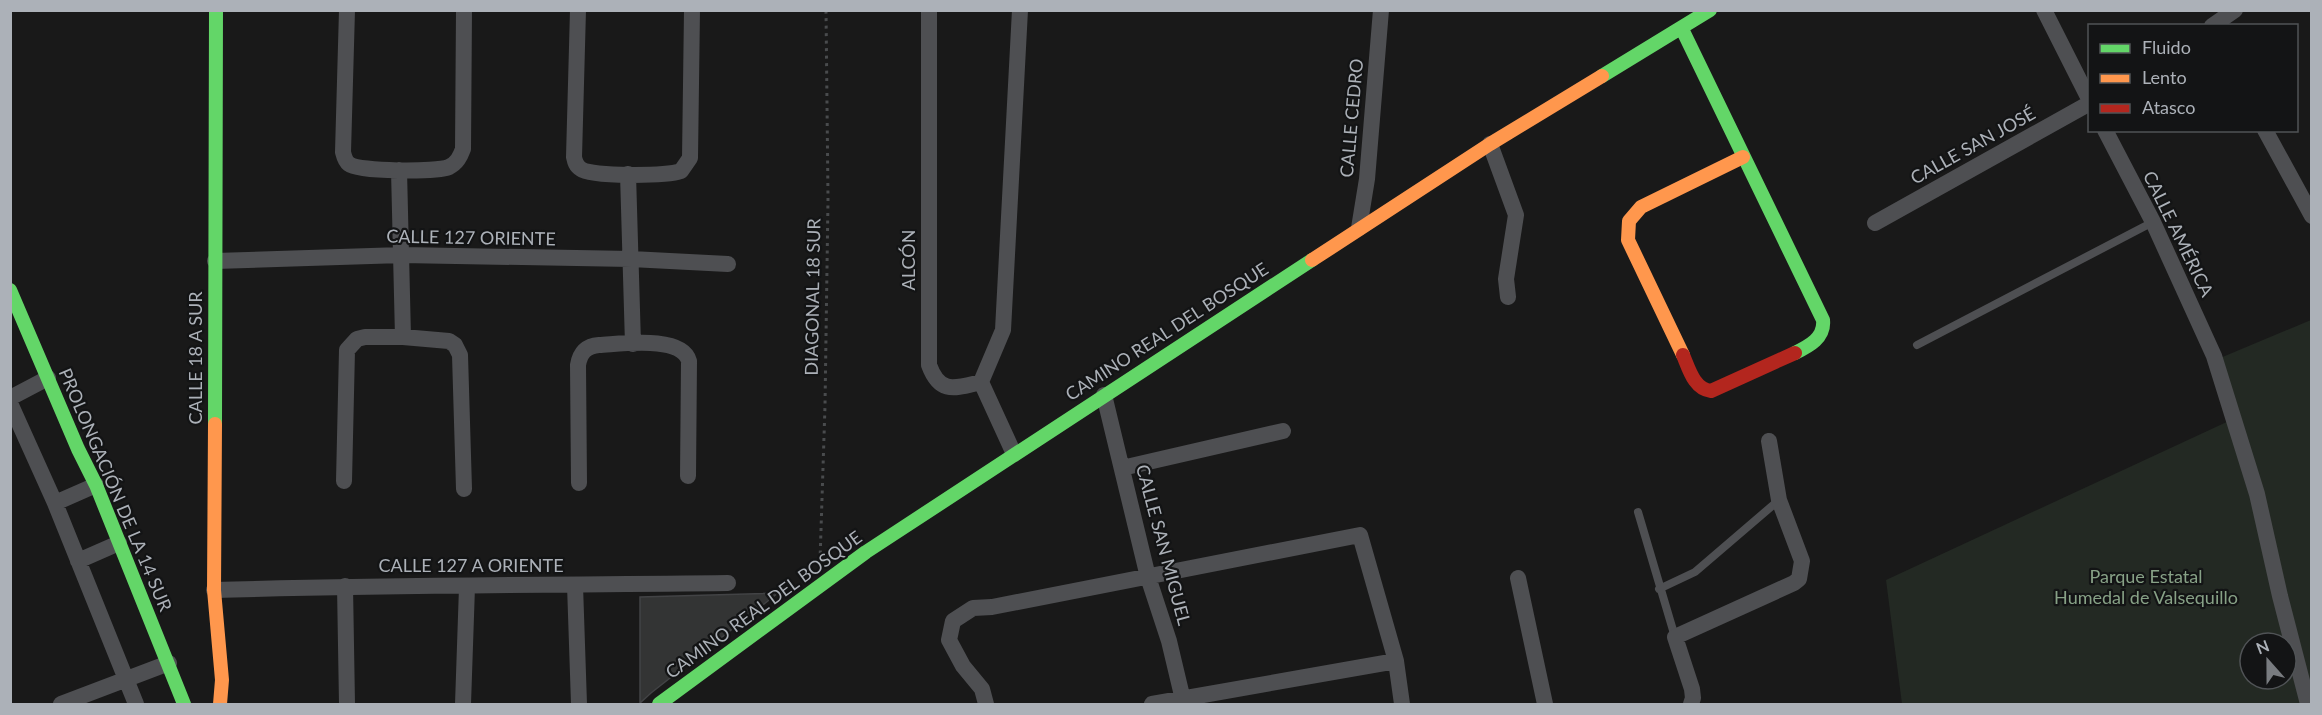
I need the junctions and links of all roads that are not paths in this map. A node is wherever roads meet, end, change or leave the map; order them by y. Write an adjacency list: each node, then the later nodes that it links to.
1 (216, 10): 28 (street, CALLE 18 A SUR)
2 (347, 10): 20 (street)
3 (464, 10): 20 (street)
4 (578, 10): 21 (street)
5 (692, 10): 21 (street)
6 (929, 10): 36 (street, ALCÓN)
7 (1020, 10): 36 (street)
8 (1381, 10): 25 (street, CALLE CEDRO)
9 (1710, 10): 13 (street, CAMINO REAL DEL BOSQUE)
10 (2044, 10): 14 (street)
11 (2235, 10): 12 (street)
12 (2215, 24)
13 (1682, 29): 18 (street, CAMINO REAL DEL BOSQUE); 19 (street)
14 (2088, 98)
15 (2088, 103): 24 (street, CALLE SAN JOSÉ)
16 (2106, 132): 23 (street, CALLE AMÉRICA)
17 (2266, 132): 22 (street)
18 (1490, 144): 25 (street, CAMINO REAL DEL BOSQUE); 31 (street)
19 (1743, 157): 19 (street)
20 (399, 170): 26 (street)
21 (628, 174): 27 (street)
22 (2312, 216)
23 (2153, 222): 34 (lane); 79 (street, CALLE AMÉRICA)
24 (1875, 223)
25 (1359, 228): 37 (street, CAMINO REAL DEL BOSQUE)
26 (402, 255): 27 (street, CALLE 127 ORIENTE); 28 (street, CALLE 127 ORIENTE); 32 (street)
27 (631, 259): 29 (street, CALLE 127 ORIENTE); 33 (street)
28 (215, 261): 60 (street, CALLE 18 A SUR)
29 (728, 264)
30 (10, 290): 35 (street, PROLONGACIÓN DE LA 14 SUR)
31 (1508, 297)
32 (403, 337): 44 (street); 47 (street)
33 (633, 344): 43 (street); 45 (street)
34 (1917, 345)
35 (48, 378): 38 (street); 46 (street, PROLONGACIÓN DE LA 14 SUR)
36 (981, 382): 41 (street)
37 (1104, 396): 41 (street, CAMINO REAL DEL BOSQUE); 42 (street, CALLE SAN MIGUEL)
38 (10, 400): 49 (street)
39 (1283, 430): 42 (street)
40 (1768, 441): 48 (street)
41 (1014, 454): 73 (street, CAMINO REAL DEL BOSQUE)
42 (1122, 468): 53 (street, CALLE SAN MIGUEL)
43 (688, 476)
44 (344, 481)
45 (579, 483)
46 (96, 485): 49 (street); 51 (street, PROLONGACIÓN DE LA 14 SUR)
47 (464, 489)
48 (1779, 500): 59 (lane); 61 (street)
49 (55, 503): 52 (street)
50 (1638, 512): 59 (lane)
51 (119, 543): 52 (street); 63 (street, PROLONGACIÓN DE LA 14 SUR)
52 (78, 561): 64 (street)
53 (1148, 577): 62 (street); 65 (street, CALLE SAN MIGUEL); 74 (street)
54 (1518, 579): 77 (street)
55 (728, 583): 56 (street, CALLE 127 A ORIENTE)
56 (575, 585): 58 (street, CALLE 127 A ORIENTE); 72 (street)
57 (345, 586): 58 (street, CALLE 127 A ORIENTE); 60 (street, CALLE 127 A ORIENTE); 70 (street)
58 (467, 587): 71 (street)
59 (1659, 589): 61 (lane)
60 (214, 590): 69 (street, CALLE 18 A SUR)
61 (1675, 637): 78 (street)
62 (1395, 661): 65 (street); 76 (street)
63 (169, 663): 64 (street); 68 (street, PROLONGACIÓN DE LA 14 SUR)
64 (125, 680): 66 (street); 67 (street)
65 (1184, 701): 75 (street)
66 (61, 705)
67 (136, 705)
68 (184, 705)
69 (220, 705)
70 (347, 705)
71 (463, 705)
72 (579, 705)
73 (659, 705)
74 (986, 705)
75 (1152, 705)
76 (1402, 705)
77 (1545, 705)
78 (1691, 705)
79 (2308, 705)

